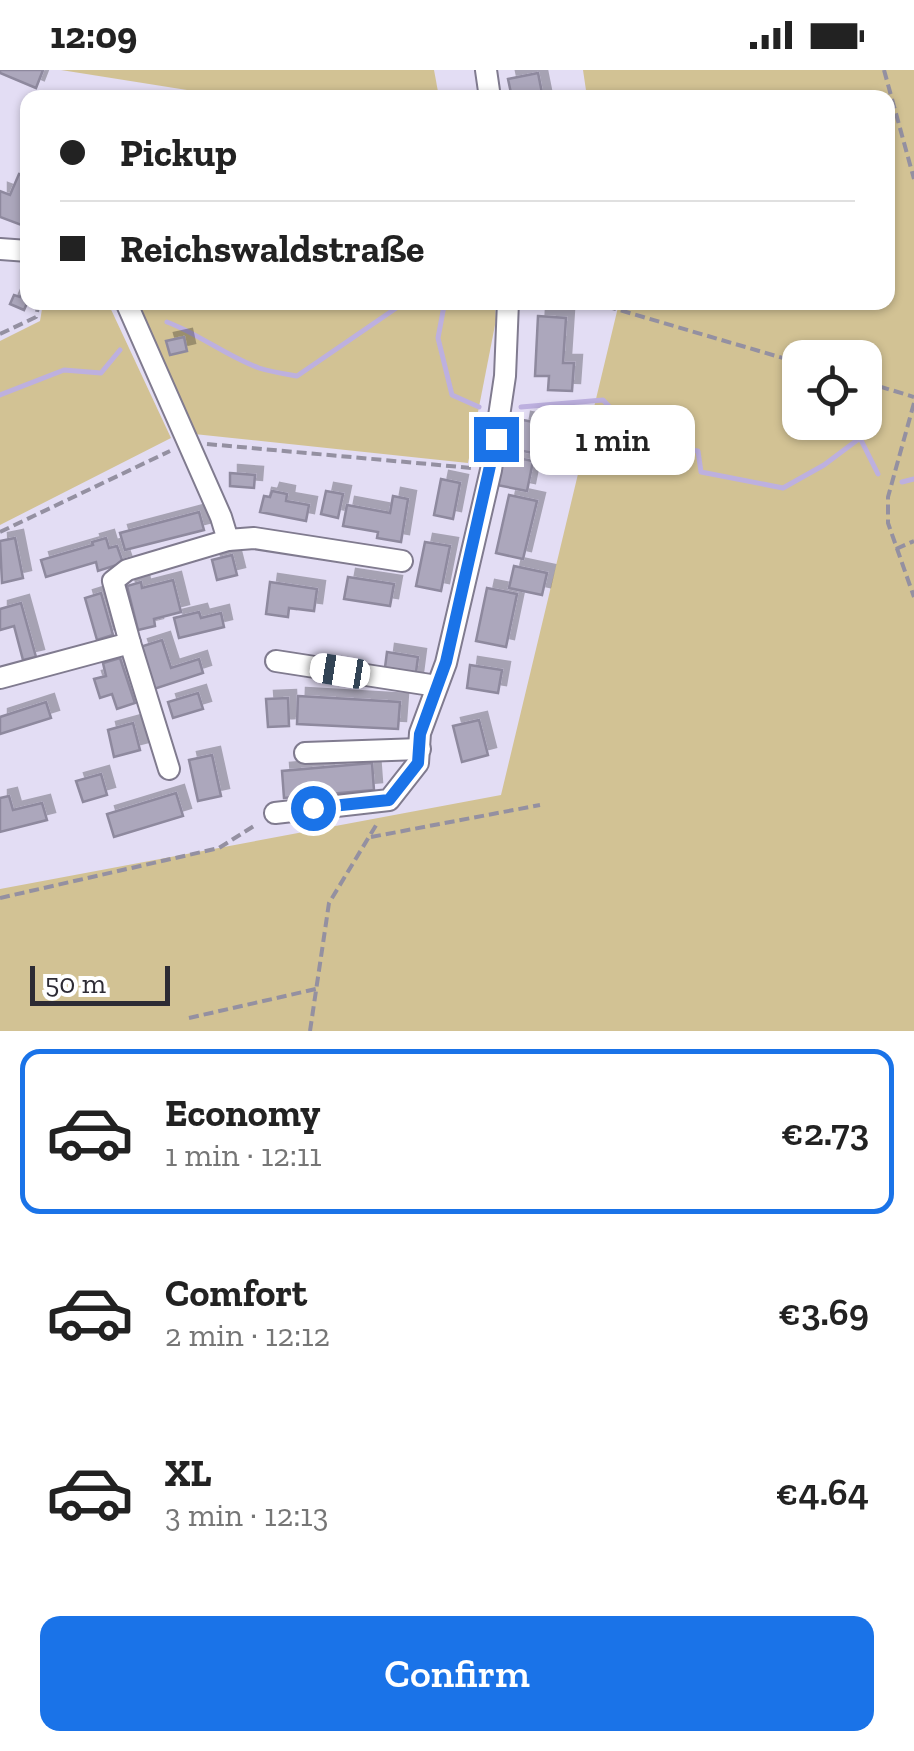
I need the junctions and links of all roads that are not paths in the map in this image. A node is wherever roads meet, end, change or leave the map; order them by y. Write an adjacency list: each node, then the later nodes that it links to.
1 (130, 310): 3 (street)
2 (508, 310): 8 (street)
3 (228, 540): 4 (street); 5 (street)
4 (402, 561)
5 (130, 644): 7 (street); 11 (street)
6 (276, 661): 8 (street)
7 (0, 678)
8 (437, 686): 10 (street)
9 (305, 753): 10 (street)
10 (419, 756): 12 (street)
11 (169, 769)
12 (274, 813)

